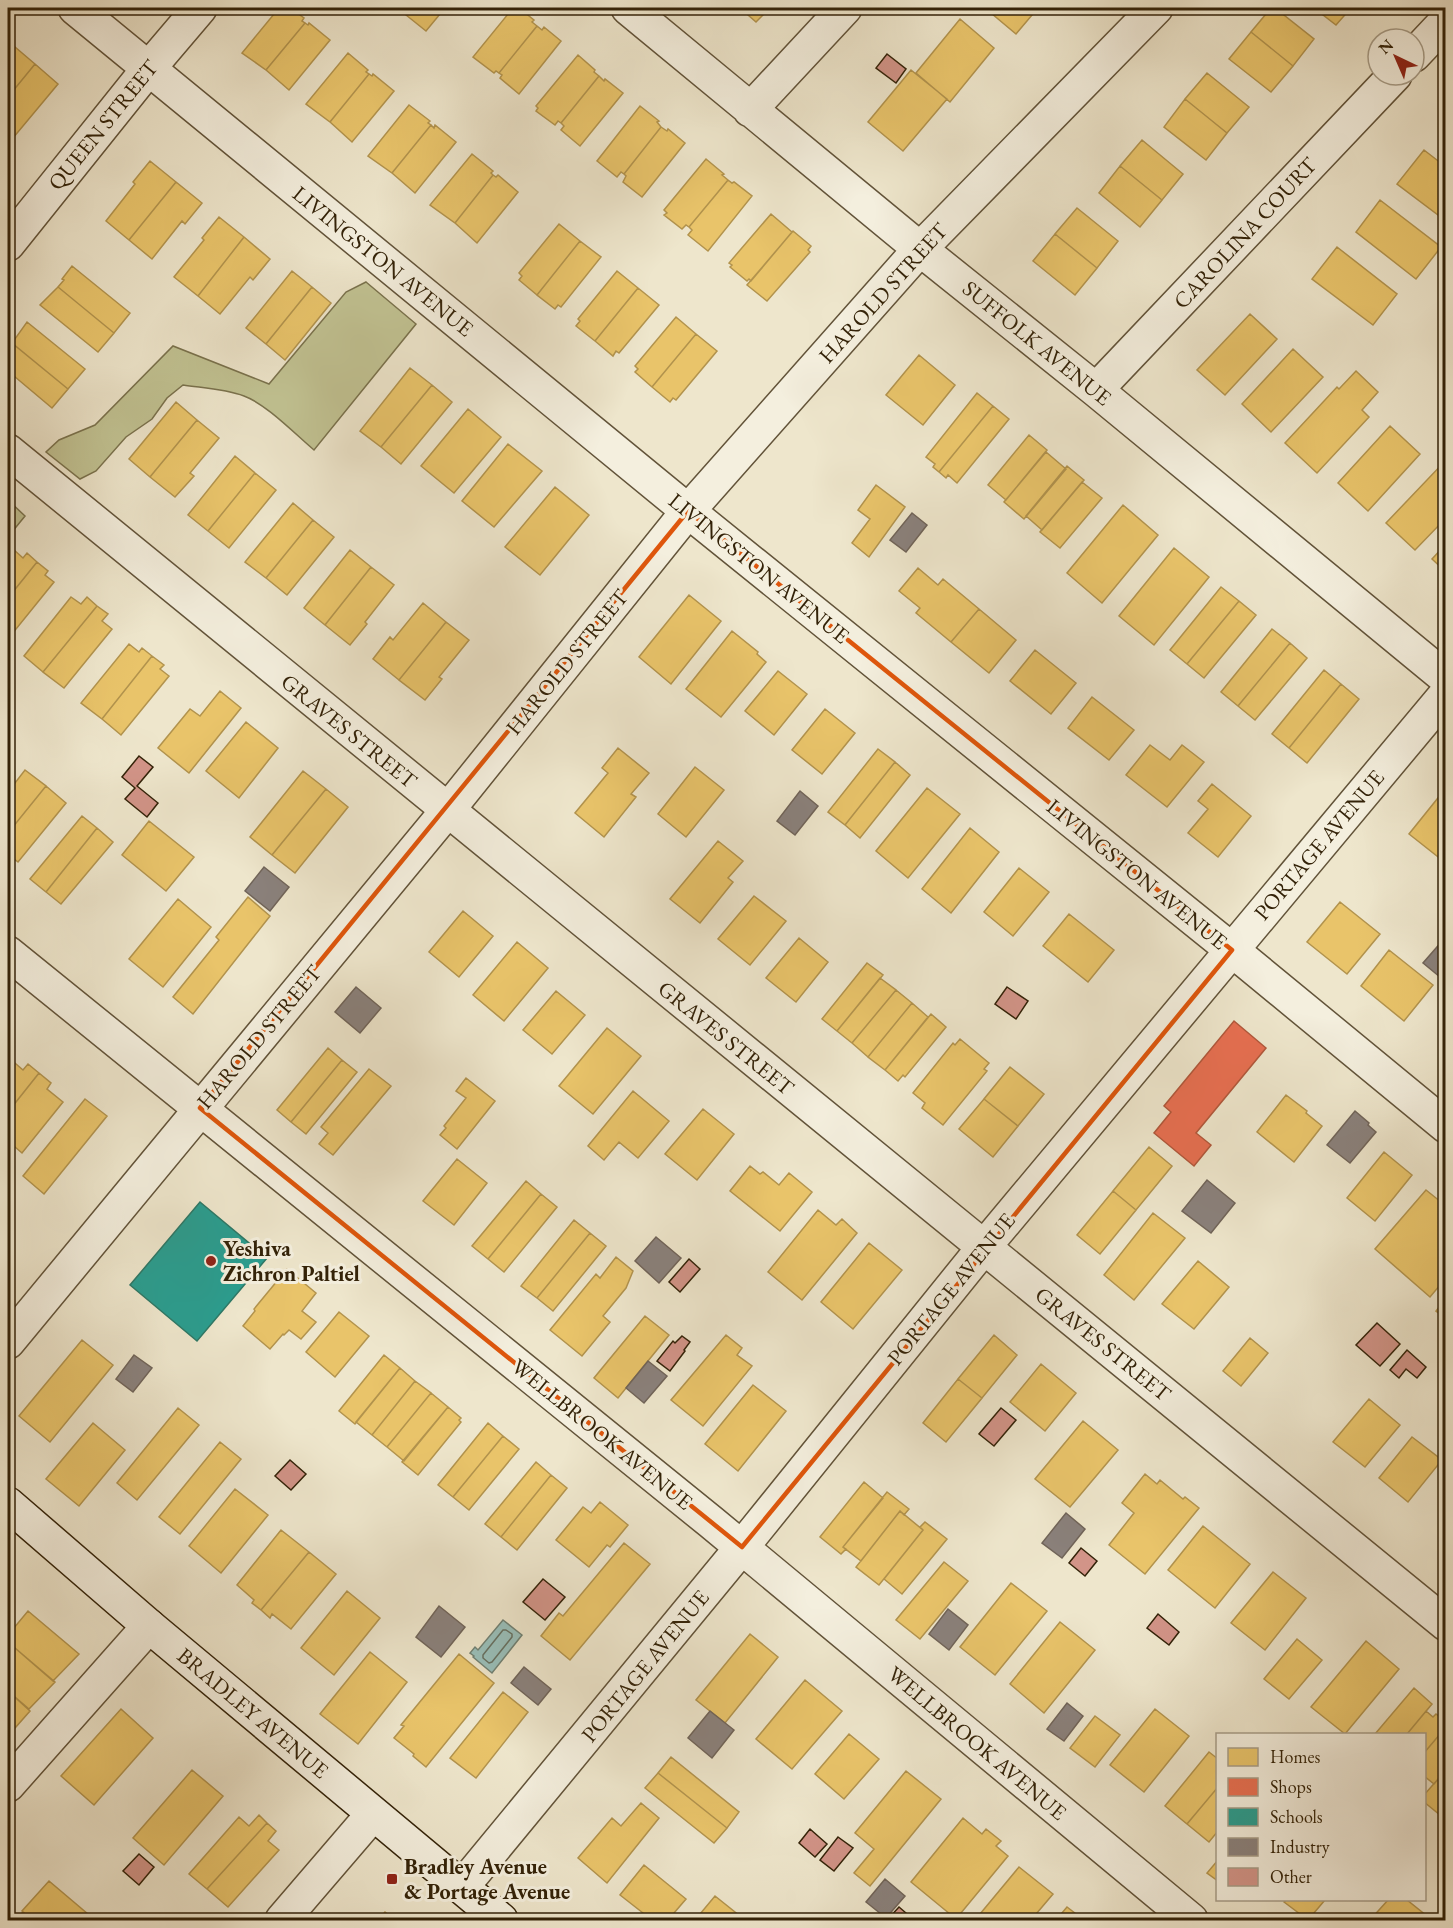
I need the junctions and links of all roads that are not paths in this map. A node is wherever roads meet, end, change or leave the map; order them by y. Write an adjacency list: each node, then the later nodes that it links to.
1 (75, 8): 8 (street, LIVINGSTON AVENUE)
2 (200, 8): 8 (street, QUEEN STREET)
3 (628, 8): 10 (street, SUFFOLK AVENUE)
4 (845, 8): 10 (street)
5 (1156, 8): 12 (street, HAROLD STREET)
6 (1446, 21): 7 (street)
7 (1426, 42)
8 (149, 68): 11 (street, QUEEN STREET); 15 (street, LIVINGSTON AVENUE)
9 (1384, 87): 13 (street, CAROLINA COURT)
10 (750, 110): 12 (street, SUFFOLK AVENUE)
11 (8, 244)
12 (921, 249): 13 (street, SUFFOLK AVENUE); 15 (street, HAROLD STREET)
13 (1096, 390): 16 (street, SUFFOLK AVENUE)
14 (8, 451): 18 (street, GRAVES STREET)
15 (688, 511): 18 (street, HAROLD STREET); 19 (street, LIVINGSTON AVENUE)
16 (1446, 678)
17 (1446, 694): 19 (street, PORTAGE AVENUE)
18 (447, 811): 21 (street, HAROLD STREET); 23 (street, GRAVES STREET)
19 (1232, 950): 22 (street, LIVINGSTON AVENUE); 23 (street, PORTAGE AVENUE)
20 (8, 953): 21 (street, WELLBROOK AVENUE)
21 (200, 1108): 24 (street, HAROLD STREET); 26 (street, WELLBROOK AVENUE)
22 (1446, 1126)
23 (984, 1247): 26 (street, PORTAGE AVENUE); 27 (street, GRAVES STREET)
24 (8, 1342)
25 (8, 1504): 28 (street, BRADLEY AVENUE)
26 (742, 1547): 31 (street, PORTAGE AVENUE); 34 (street, WELLBROOK AVENUE)
27 (1446, 1624)
28 (149, 1626): 29 (street); 30 (street, BRADLEY AVENUE)
29 (8, 1785)
30 (373, 1814): 31 (street, BRADLEY AVENUE); 32 (street)
31 (462, 1887): 33 (street, BRADLEY AVENUE)
32 (282, 1920)
33 (501, 1920)
34 (1191, 1920)

